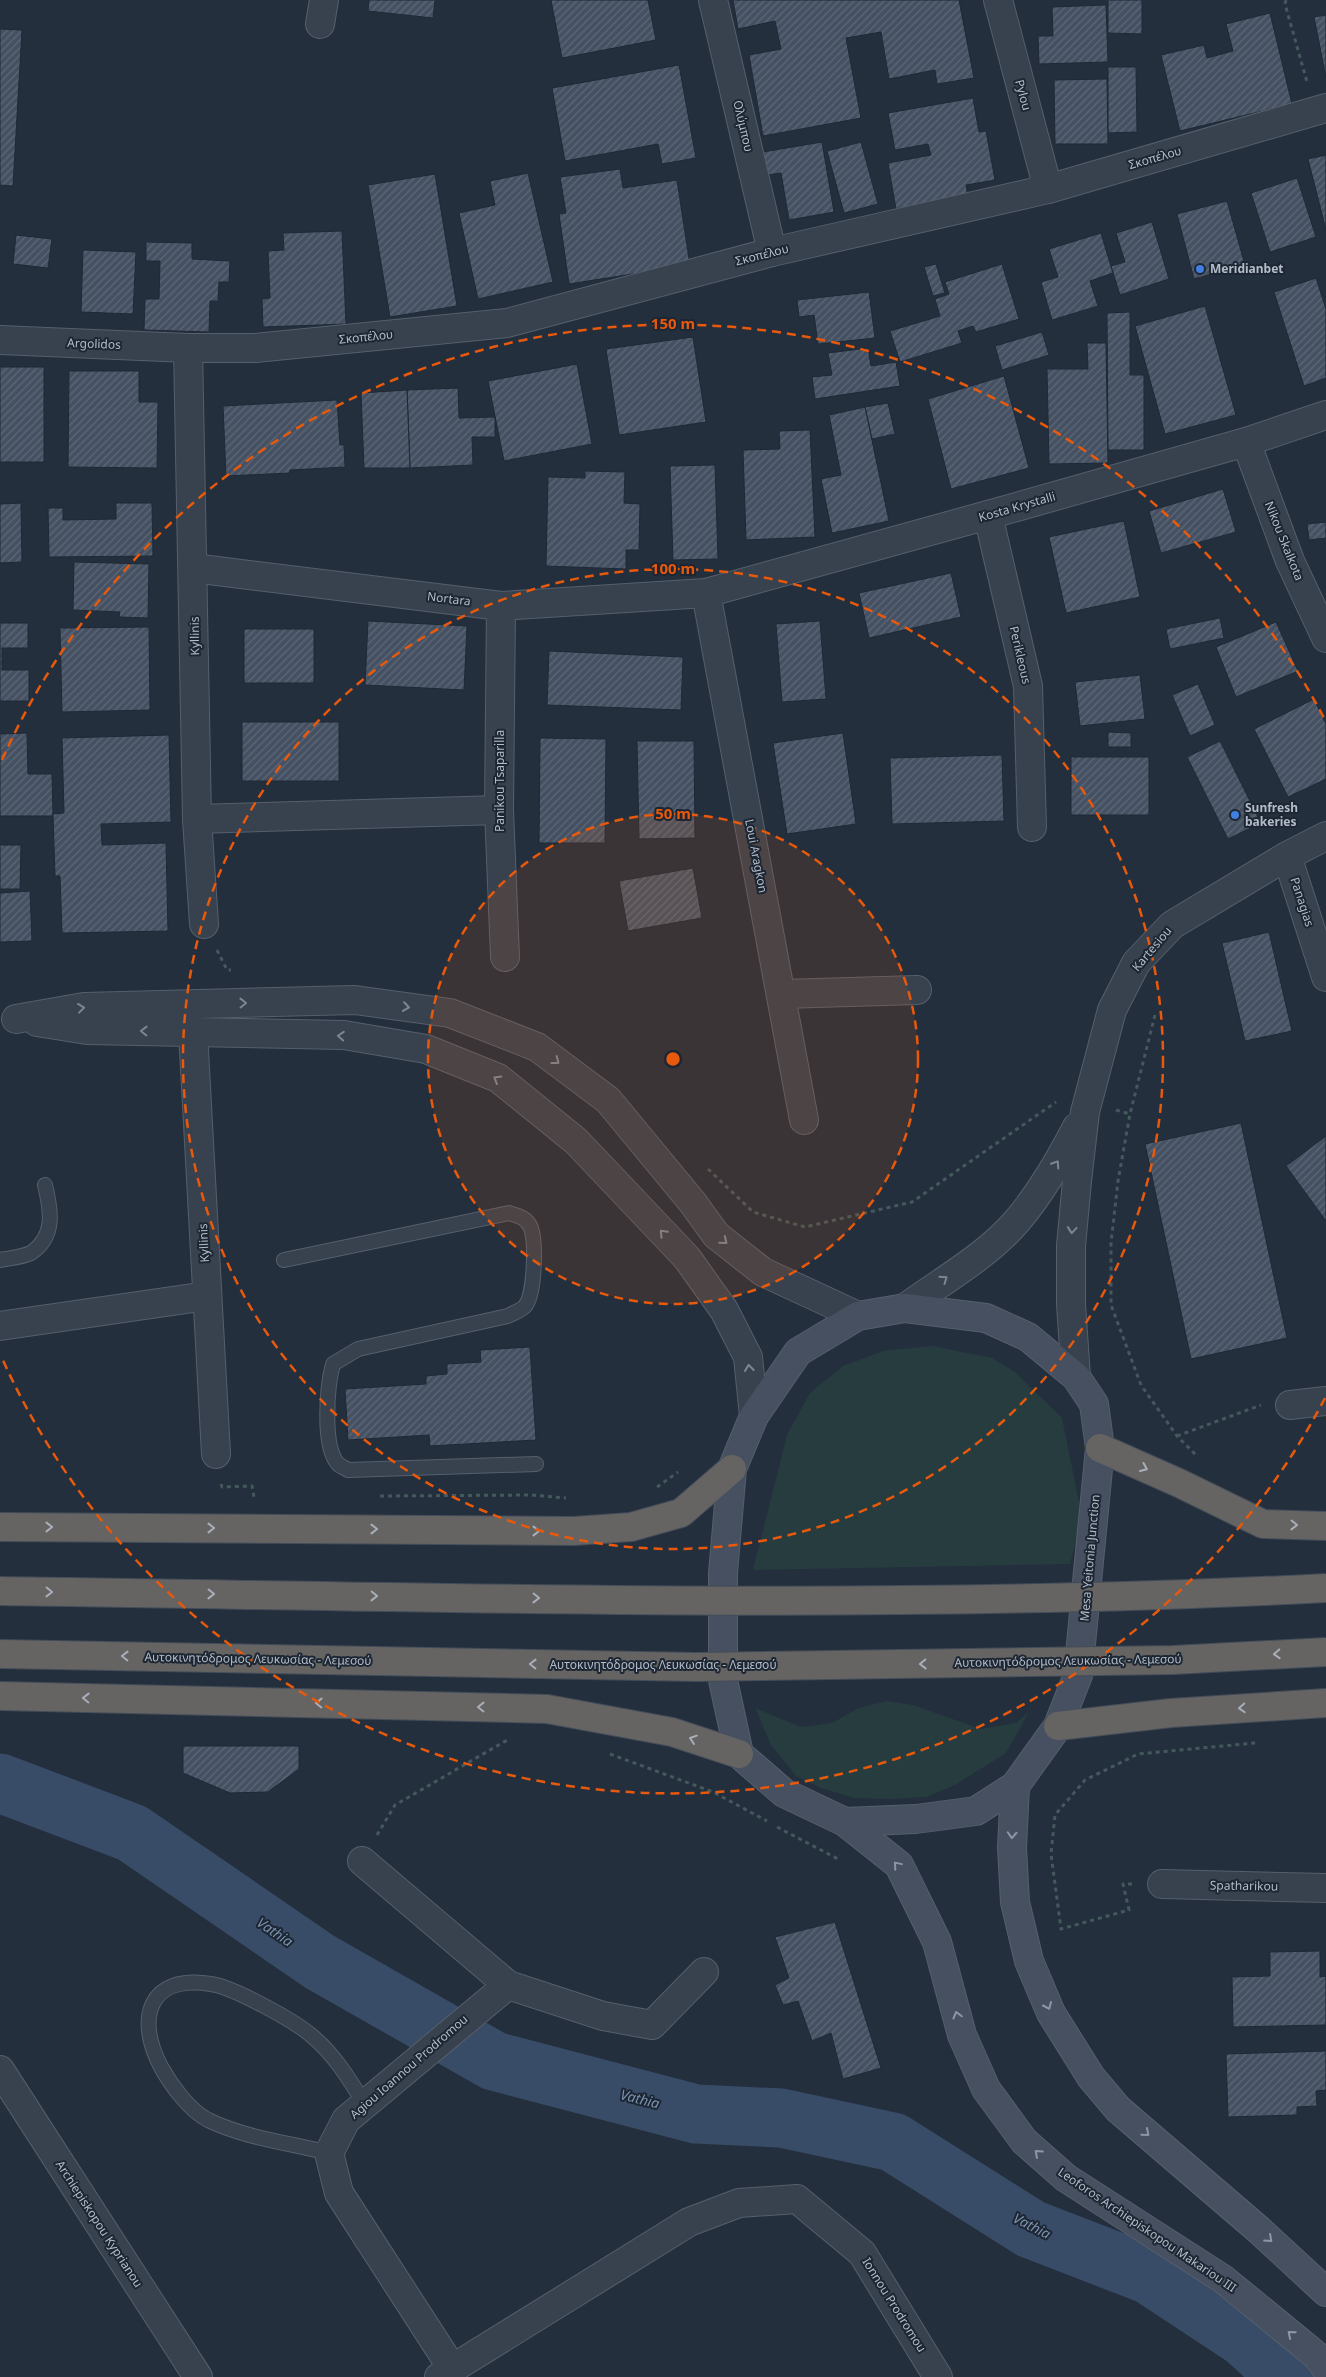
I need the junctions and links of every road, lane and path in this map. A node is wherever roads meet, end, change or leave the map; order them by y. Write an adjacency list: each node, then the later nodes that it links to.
1 (713, 0): 6 (street, Ολύμπου)
2 (998, 0): 5 (street, Pylou)
3 (1286, 0): 4 (path)
4 (1320, 110): 5 (street, Σκοπέλου)
5 (1048, 189): 6 (street, Σκοπέλου)
6 (772, 252): 8 (street, Σκοπέλου)
7 (0, 340): 8 (street, Argolidos)
8 (188, 348): 12 (street, Kyllinis)
9 (1326, 415): 10 (street, Kosta Krystalli)
10 (1246, 442): 11 (street, Kosta Krystalli); 15 (street, Nikou Skalkota)
11 (988, 515): 13 (street, Kosta Krystalli); 18 (street, Perikleous)
12 (193, 568): 14 (street, Nortara); 17 (street, Kyllinis)
13 (706, 593): 14 (street, Nortara); 25 (street, Loui Aragkon)
14 (501, 606): 16 (street, Panikou Tsaparilla)
15 (1326, 638)
16 (499, 810): 17 (street); 22 (street, Panikou Tsaparilla)
17 (198, 819): 21 (street, Kyllinis)
18 (1032, 827)
19 (1326, 836): 20 (street, Kartesiou)
20 (1287, 856): 23 (street, Panagias); 29 (street, Kartesiou)
21 (204, 924)
22 (505, 957)
23 (1326, 977)
24 (917, 990): 25 (street)
25 (782, 994): 31 (street, Loui Aragkon)
26 (1155, 1015): 30 (path)
27 (8, 1018): 28 (street, one-way to 27); 38 (street, one-way to 38)
28 (192, 1032): 36 (street, Kyllinis); 43 (street, one-way to 28)
29 (1086, 1108): 30 (path); 33 (path); 37 (street, Kartesiou, one-way to 29); 40 (street, Kartesiou, one-way to 40)
30 (1130, 1114): 44 (path)
31 (804, 1120)
32 (45, 1185): 34 (lane)
33 (753, 1212)
34 (0, 1260)
35 (284, 1260): 48 (lane)
36 (207, 1296): 39 (street); 46 (street, Kyllinis)
37 (905, 1308): 38 (main road, Mesa Yeitonia Junction); 40 (main road, Mesa Yeitonia Junction)
38 (858, 1316): 43 (main road, Mesa Yeitonia Junction)
39 (0, 1326)
40 (1076, 1377): 45 (main road, Mesa Yeitonia Junction)
41 (1326, 1401): 42 (street)
42 (1290, 1406): 44 (path)
43 (754, 1416): 49 (main road, Mesa Yeitonia Junction)
44 (1177, 1436): 47 (path)
45 (1100, 1448): 55 (highway, one-way to 55); 62 (main road, Mesa Yeitonia Junction)
46 (216, 1454)
47 (1205, 1463)
48 (536, 1464)
49 (732, 1468): 54 (highway, one-way to 49); 66 (main road, Mesa Yeitonia Junction)
50 (681, 1470): 51 (path)
51 (652, 1490)
52 (531, 1495): 53 (path)
53 (567, 1498)
54 (0, 1526)
55 (1326, 1526)
56 (1326, 1588): 57 (highway, one-way to 56, bridge)
57 (0, 1592)
58 (1326, 1652): 59 (highway, Αυτοκινητόδρομος Λευκωσίας - Λεμεσού, one-way to 59, bridge)
59 (0, 1654)
60 (0, 1696): 66 (highway, one-way to 60)
61 (1326, 1703): 62 (highway, one-way to 62)
62 (1058, 1726): 67 (main road, Mesa Yeitonia Junction)
63 (511, 1738): 69 (path)
64 (1255, 1743): 73 (path)
65 (608, 1753): 70 (path)
66 (739, 1754): 68 (main road, Mesa Yeitonia Junction)
67 (1015, 1786): 68 (main road, Mesa Yeitonia Junction); 79 (main road, one-way to 79)
68 (845, 1822): 80 (main road, Leoforos Archiepiskopou Makariou III, one-way to 68)
69 (362, 1861): 75 (street)
70 (844, 1862)
71 (1162, 1884): 72 (street, Spatharikou)
72 (1326, 1888)
73 (1129, 1910)
74 (704, 1972): 75 (street)
75 (508, 1985): 77 (street, Agiou Ioannou Prodromou)
76 (0, 2070): 82 (street, Archiepiskopou Kyprianou)
77 (365, 2105): 78 (street, Agiou Ioannou Prodromou); 78 (lane)
78 (329, 2153): 81 (street)
79 (1326, 2292)
80 (1326, 2368)
81 (445, 2373): 83 (street, Ionnou Prodromou)
82 (198, 2377)
83 (938, 2377)

